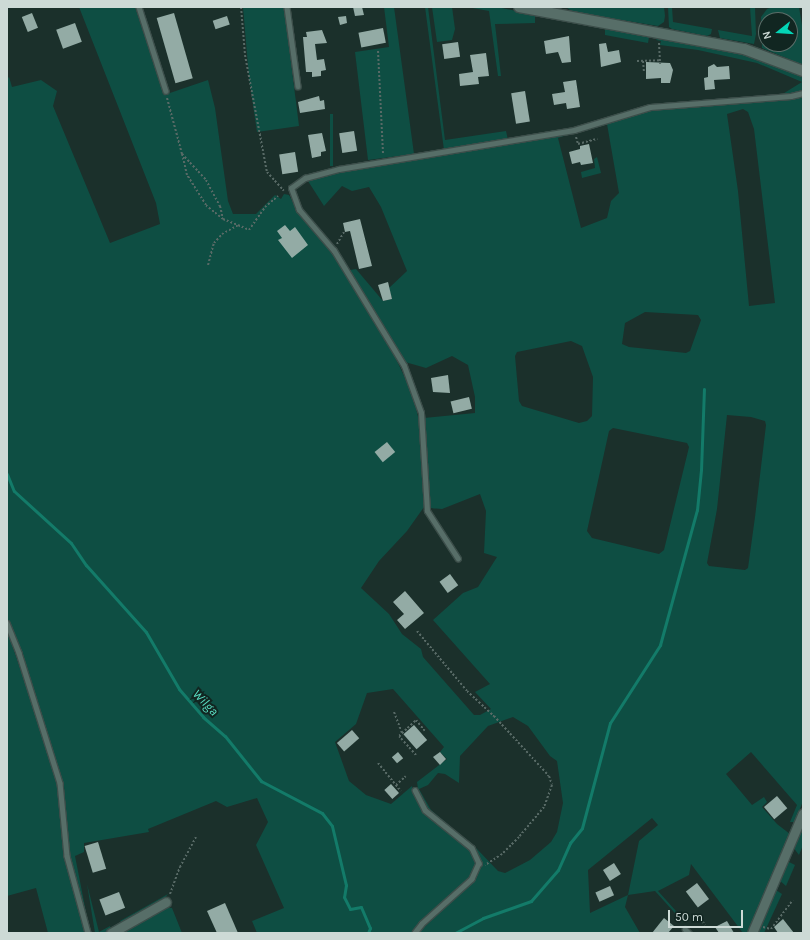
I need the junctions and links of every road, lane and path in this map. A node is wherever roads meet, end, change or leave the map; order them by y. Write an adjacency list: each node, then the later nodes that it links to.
1 (139, 7): 14 (lane)
2 (241, 7): 20 (path)
3 (287, 7): 13 (lane)
4 (519, 7): 11 (street)
5 (658, 44): 7 (path)
6 (378, 51): 19 (path)
7 (660, 60): 9 (path); 10 (path)
8 (637, 61): 9 (path)
9 (643, 61): 12 (path)
10 (660, 64)
11 (803, 72)
12 (644, 73)
13 (298, 86)
14 (166, 91): 18 (path)
15 (803, 93): 19 (lane)
16 (576, 133): 17 (path)
17 (597, 139)
18 (182, 154): 22 (path); 22 (path)
19 (383, 162): 27 (lane)
20 (284, 191)
21 (278, 196): 23 (path)
22 (223, 219): 23 (path)
23 (238, 225): 26 (path)
24 (344, 232): 25 (path)
25 (335, 247)
26 (208, 265)
27 (458, 559)
28 (7, 623): 47 (lane)
29 (417, 631): 41 (path)
30 (394, 712): 32 (path)
31 (425, 731): 32 (path)
32 (402, 733): 33 (path)
33 (416, 755)
34 (378, 763): 36 (path)
35 (406, 776): 36 (path)
36 (396, 785): 38 (path)
37 (415, 790): 41 (lane)
38 (401, 791)
39 (803, 813): 50 (street)
40 (196, 837): 42 (path)
41 (478, 863): 49 (lane)
42 (168, 899): 48 (street)
43 (793, 900): 46 (path)
44 (698, 915): 45 (path)
45 (705, 925)
46 (766, 929)
47 (88, 933)
48 (111, 933)
49 (415, 933)
50 (752, 933)

